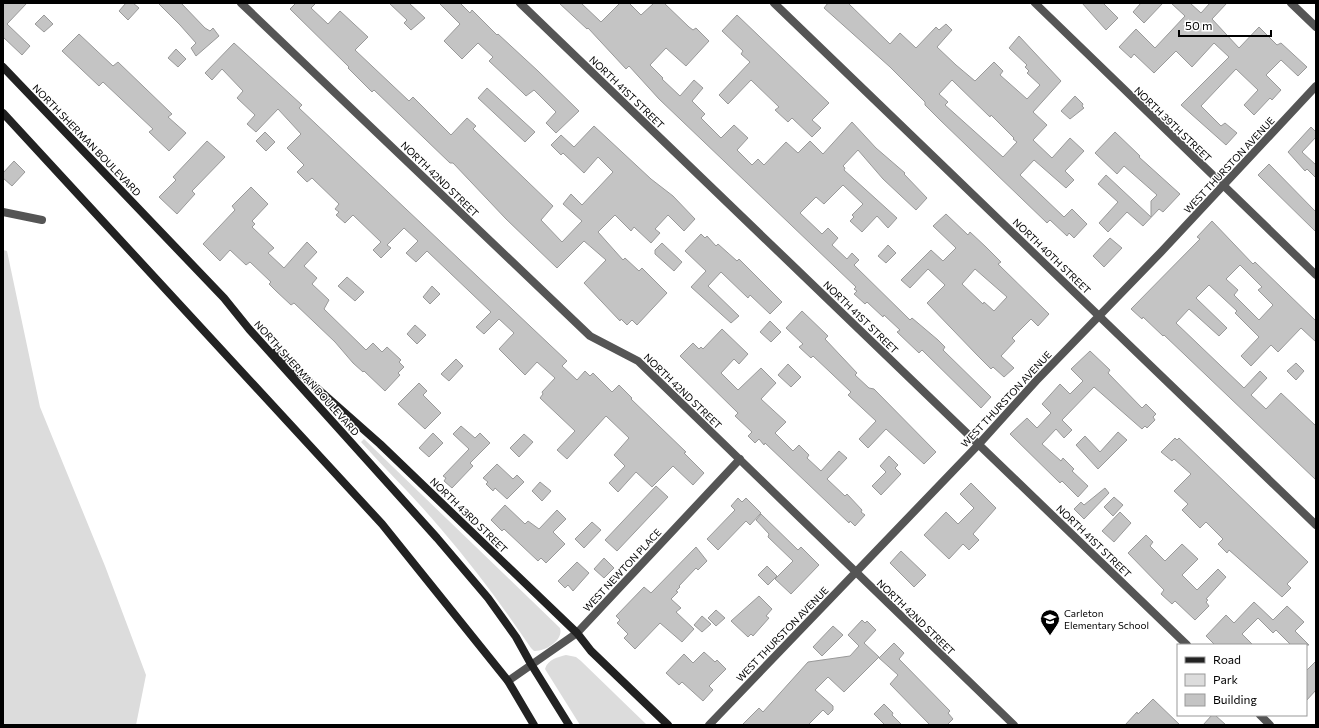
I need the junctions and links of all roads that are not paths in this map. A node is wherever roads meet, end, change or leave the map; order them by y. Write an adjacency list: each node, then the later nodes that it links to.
1 (241, 3): 17 (street, NORTH 42ND STREET)
2 (520, 3): 16 (street, NORTH 41ST STREET)
3 (774, 3): 14 (street, NORTH 40TH STREET)
4 (1035, 3): 10 (street, NORTH 39TH STREET)
5 (1291, 3): 6 (street)
6 (1316, 27)
7 (3, 67): 15 (main road, NORTH SHERMAN BOULEVARD)
8 (1316, 86): 10 (street, WEST THURSTON AVENUE)
9 (3, 113): 23 (main road)
10 (1223, 186): 13 (street, NORTH 39TH STREET); 14 (street, WEST THURSTON AVENUE)
11 (3, 212): 12 (street)
12 (42, 220)
13 (1316, 276)
14 (1100, 316): 16 (street, WEST THURSTON AVENUE); 18 (street, NORTH 40TH STREET)
15 (249, 329): 20 (main road, NORTH 43RD STREET); 22 (main road, NORTH SHERMAN BOULEVARD)
16 (979, 444): 19 (street, WEST THURSTON AVENUE); 21 (street, NORTH 41ST STREET)
17 (740, 459): 19 (street, NORTH 42ND STREET); 20 (street, WEST NEWTON PLACE)
18 (1316, 525)
19 (855, 572): 28 (street, WEST THURSTON AVENUE); 29 (street, NORTH 42ND STREET)
20 (577, 633): 22 (street, WEST NEWTON PLACE); 27 (main road, NORTH 43RD STREET)
21 (1186, 644)
22 (531, 664): 23 (street, WEST NEWTON PLACE); 26 (main road, NORTH SHERMAN BOULEVARD)
23 (508, 681): 25 (main road)
24 (1261, 716): 30 (street)
25 (534, 725)
26 (569, 725)
27 (668, 725)
28 (709, 725)
29 (1014, 725)
30 (1270, 725)

